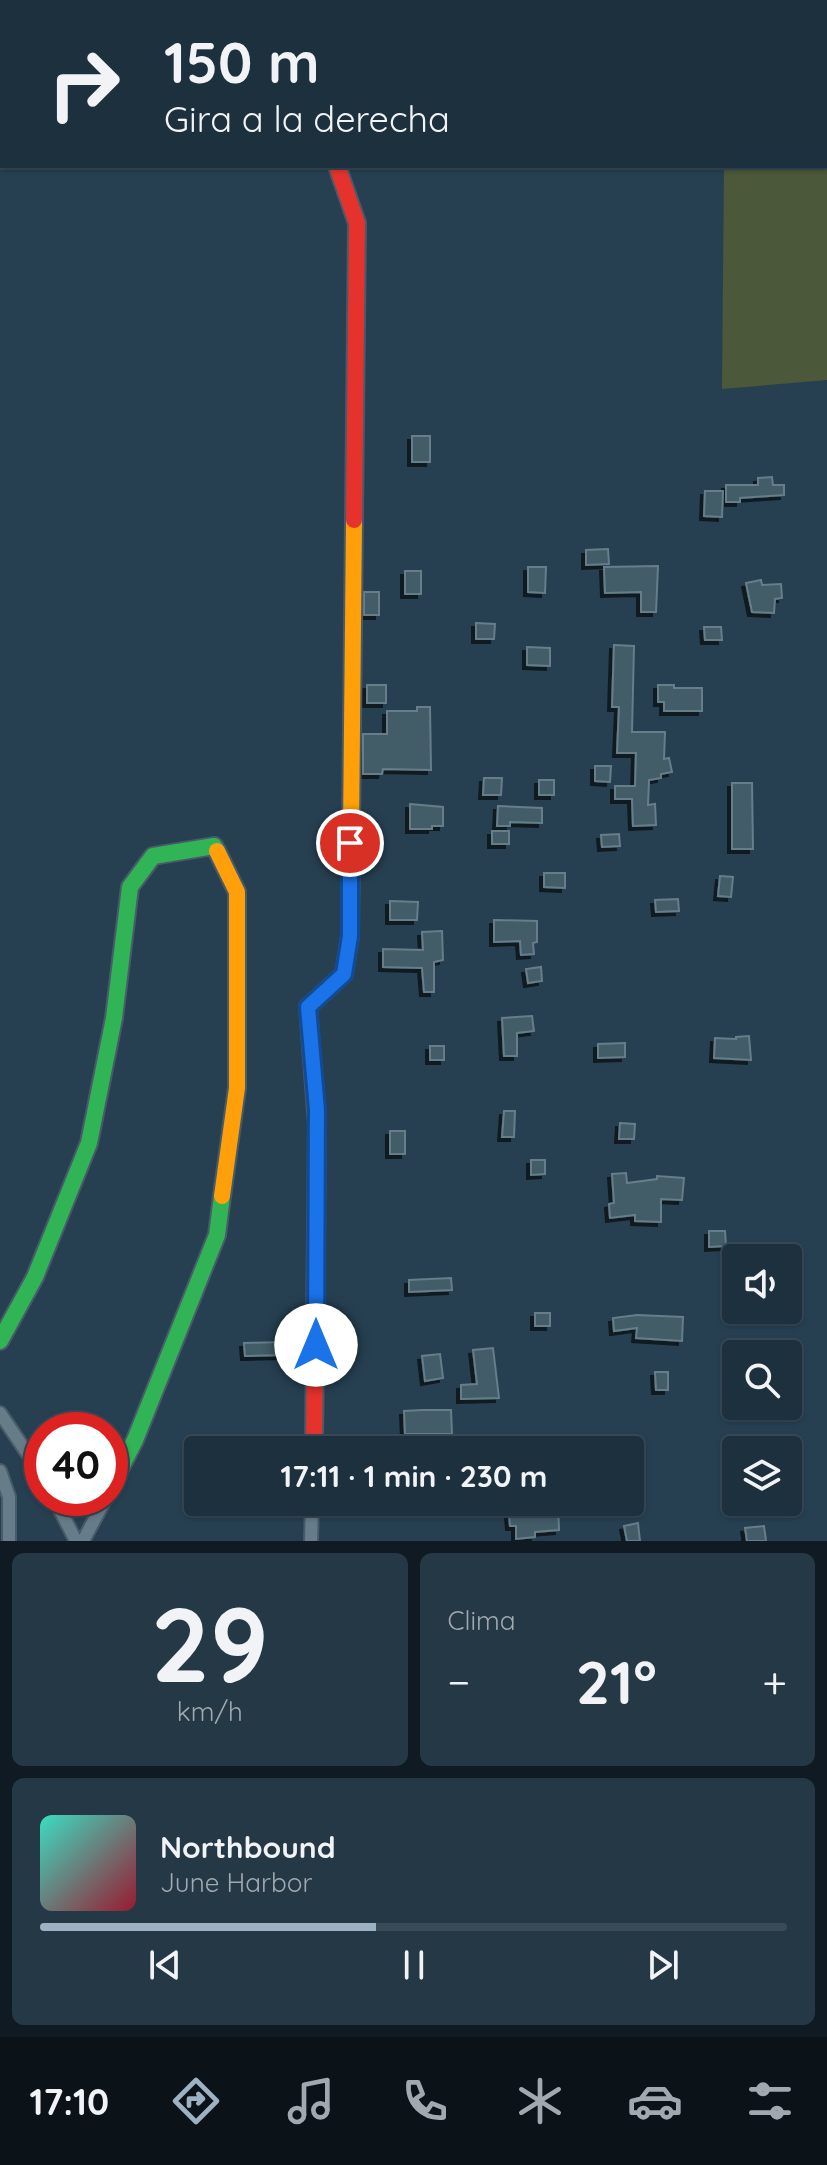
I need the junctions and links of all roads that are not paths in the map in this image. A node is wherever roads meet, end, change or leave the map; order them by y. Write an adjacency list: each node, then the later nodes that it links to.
1 (338, 168): 4 (street)
2 (0, 1341): 6 (street)
3 (0, 1413): 5 (street)
4 (314, 1436)
5 (24, 1448)
6 (128, 1454)
7 (0, 1471): 11 (street)
8 (63, 1516): 12 (street)
9 (96, 1516): 13 (street)
10 (312, 1516): 14 (street)
11 (9, 1541)
12 (76, 1541)
13 (83, 1541)
14 (311, 1541)

